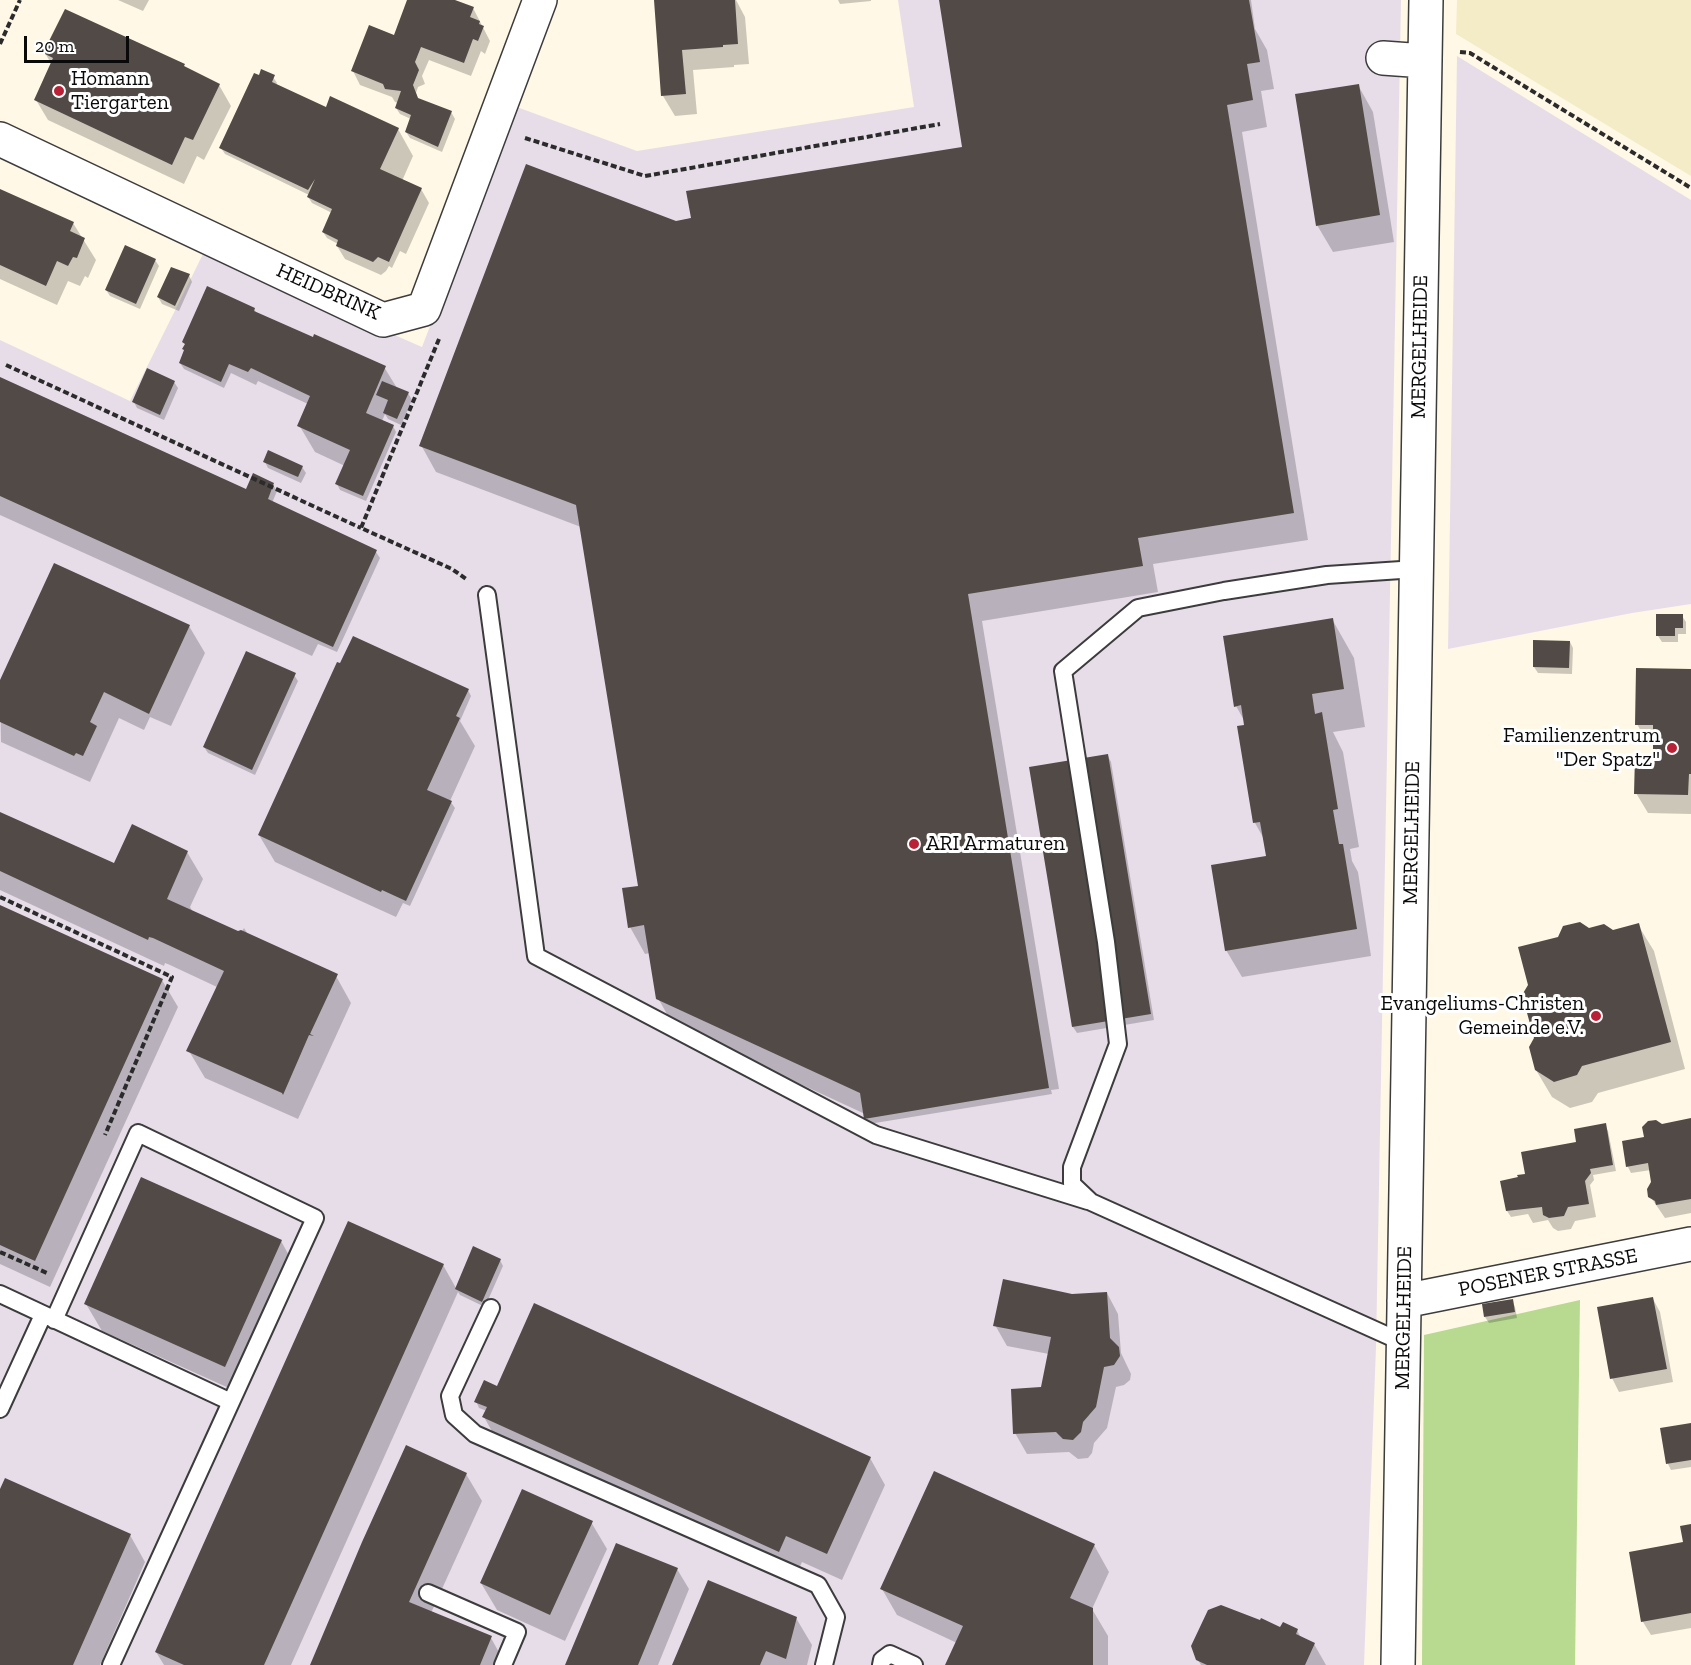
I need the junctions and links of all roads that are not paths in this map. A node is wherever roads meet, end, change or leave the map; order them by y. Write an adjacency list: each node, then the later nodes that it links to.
1 (540, 0): 5 (street, HEIDBRINK)
2 (1426, 0): 3 (street, MERGELHEIDE)
3 (1425, 55): 4 (street); 6 (street, MERGELHEIDE)
4 (1383, 57)
5 (0, 139)
6 (1416, 569): 8 (lane); 11 (street, MERGELHEIDE)
7 (487, 595): 8 (lane)
8 (1091, 1202): 14 (lane)
9 (1691, 1244): 11 (street, POSENER STRASSE)
10 (0, 1294): 13 (lane)
11 (1404, 1301): 14 (street, MERGELHEIDE)
12 (490, 1308): 20 (lane)
13 (49, 1317): 15 (lane); 15 (lane); 16 (lane)
14 (1404, 1343): 23 (street, MERGELHEIDE)
15 (231, 1402): 18 (lane)
16 (0, 1410)
17 (428, 1593): 19 (lane)
18 (111, 1665)
19 (503, 1665)
20 (824, 1665)
21 (881, 1665): 22 (lane)
22 (914, 1665)
23 (1398, 1665)

